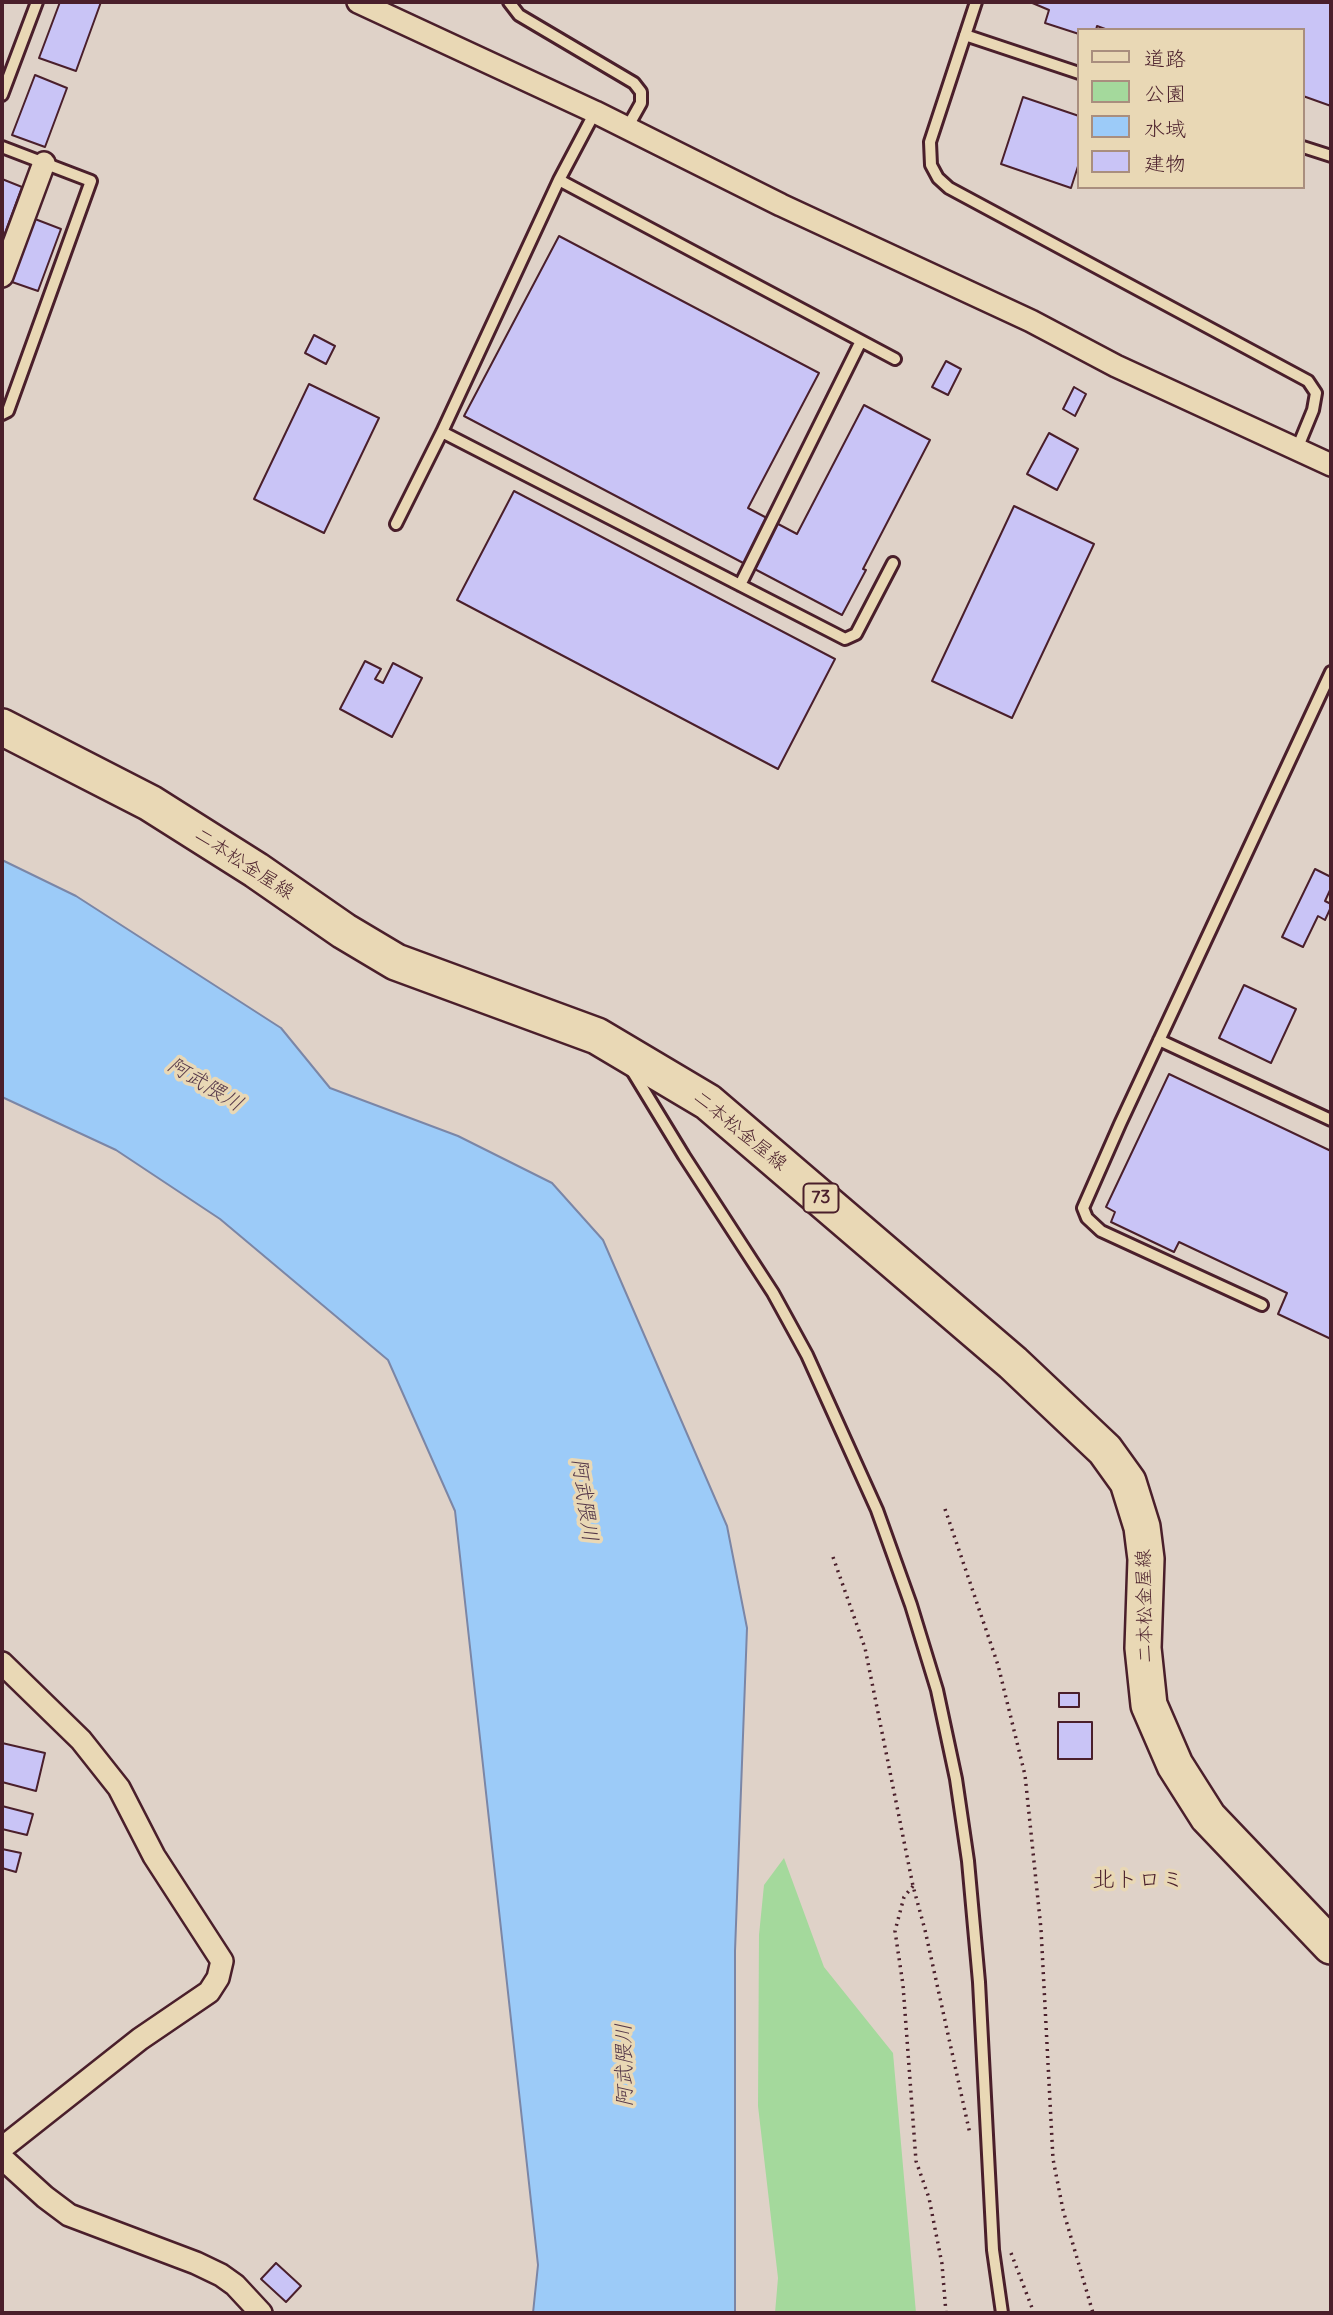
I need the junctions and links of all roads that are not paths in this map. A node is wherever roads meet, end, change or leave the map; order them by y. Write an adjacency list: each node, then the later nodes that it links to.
1 (37, 2): 7 (lane)
2 (358, 2): 8 (street)
3 (509, 2): 9 (lane)
4 (976, 2): 5 (lane)
5 (965, 35): 6 (lane); 20 (lane)
6 (1078, 72)
7 (2, 95)
8 (595, 112): 9 (street); 14 (lane)
9 (627, 128): 20 (street)
10 (2, 147): 13 (lane)
11 (1305, 148): 12 (lane)
12 (1331, 156)
13 (44, 163): 15 (street); 18 (lane)
14 (559, 180): 16 (lane); 19 (lane)
15 (2, 276)
16 (861, 341): 17 (lane); 24 (lane)
17 (895, 359)
18 (2, 414)
19 (442, 432): 22 (lane); 24 (lane)
20 (1297, 449): 21 (street)
21 (1331, 465)
22 (396, 524)
23 (893, 563): 24 (lane)
24 (740, 585)
25 (1331, 671): 27 (lane)
26 (2, 727): 28 (main road, 二本松金屋線 / 73)
27 (1159, 1040): 29 (lane); 30 (lane)
28 (629, 1055): 32 (main road, 二本松金屋線 / 73); 36 (lane)
29 (1331, 1120)
30 (1262, 1305)
31 (2, 1663): 33 (street)
32 (1331, 1946)
33 (2, 2148)
34 (2, 2158): 35 (street)
35 (261, 2313)
36 (1002, 2313)

